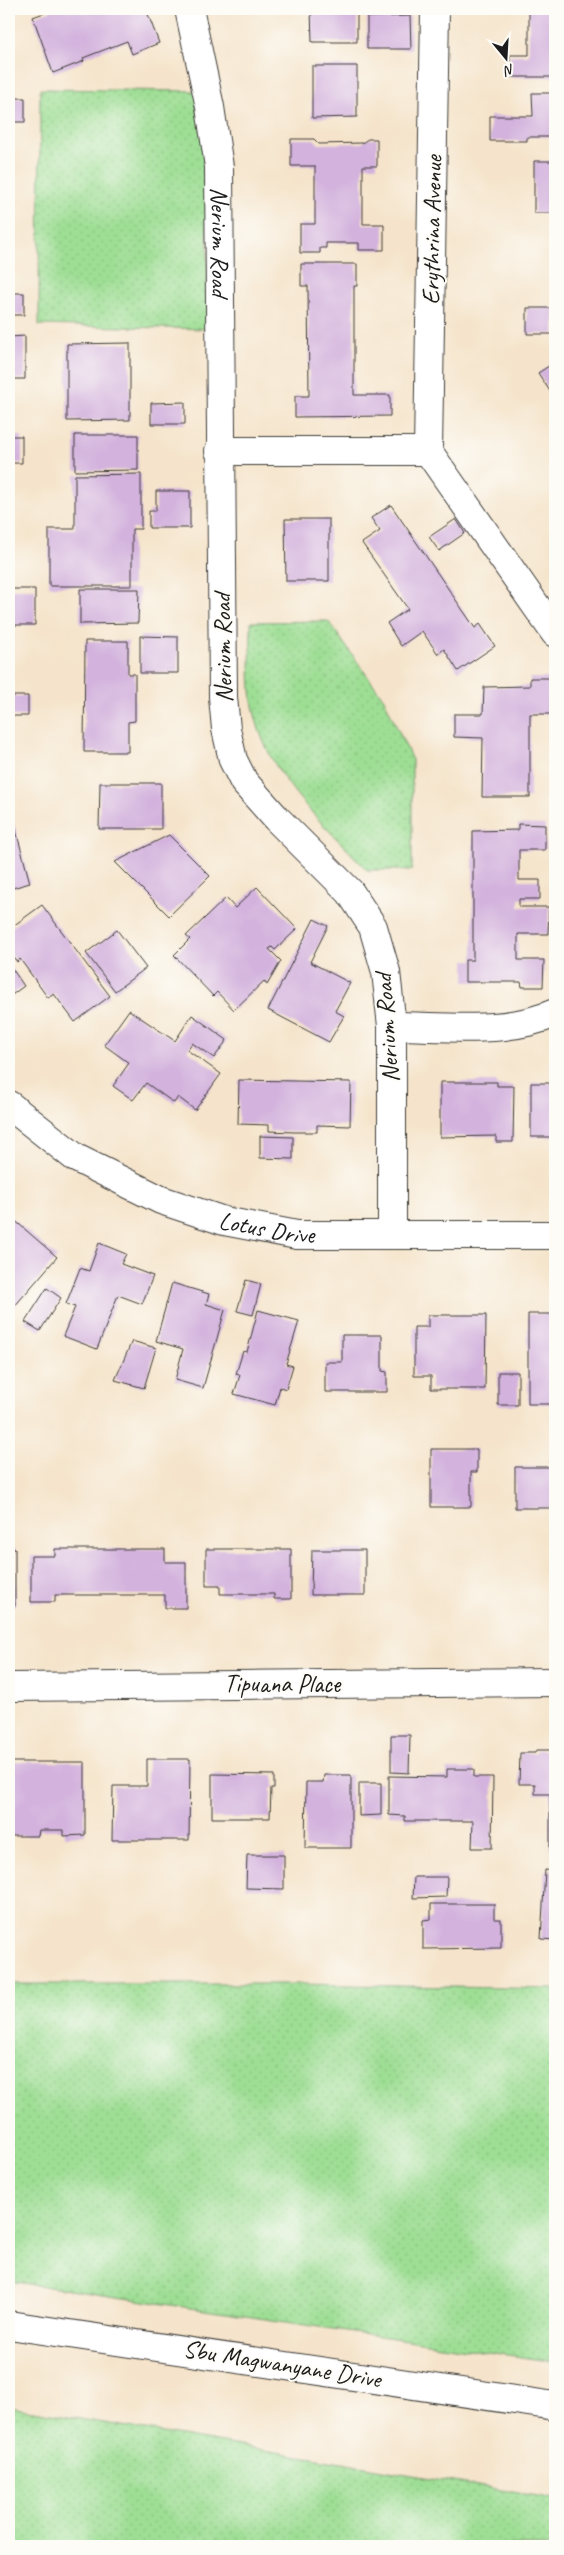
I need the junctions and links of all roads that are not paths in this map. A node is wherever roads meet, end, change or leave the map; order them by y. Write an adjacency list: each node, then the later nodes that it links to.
1 (189, 9): 3 (street, Nerium Road)
2 (435, 9): 4 (street, Erythrina Avenue)
3 (220, 451): 4 (street); 7 (street, Nerium Road)
4 (428, 451): 5 (street)
5 (555, 633)
6 (555, 1013): 7 (street)
7 (392, 1026): 9 (street, Nerium Road)
8 (9, 1104): 9 (street, Lotus Drive)
9 (392, 1234): 10 (street, Lotus Drive)
10 (555, 1235)
11 (555, 1682): 12 (street, Tipuana Place)
12 (9, 1687)
13 (9, 2325): 14 (street, Sbu Magwanyane Drive)
14 (555, 2406)

